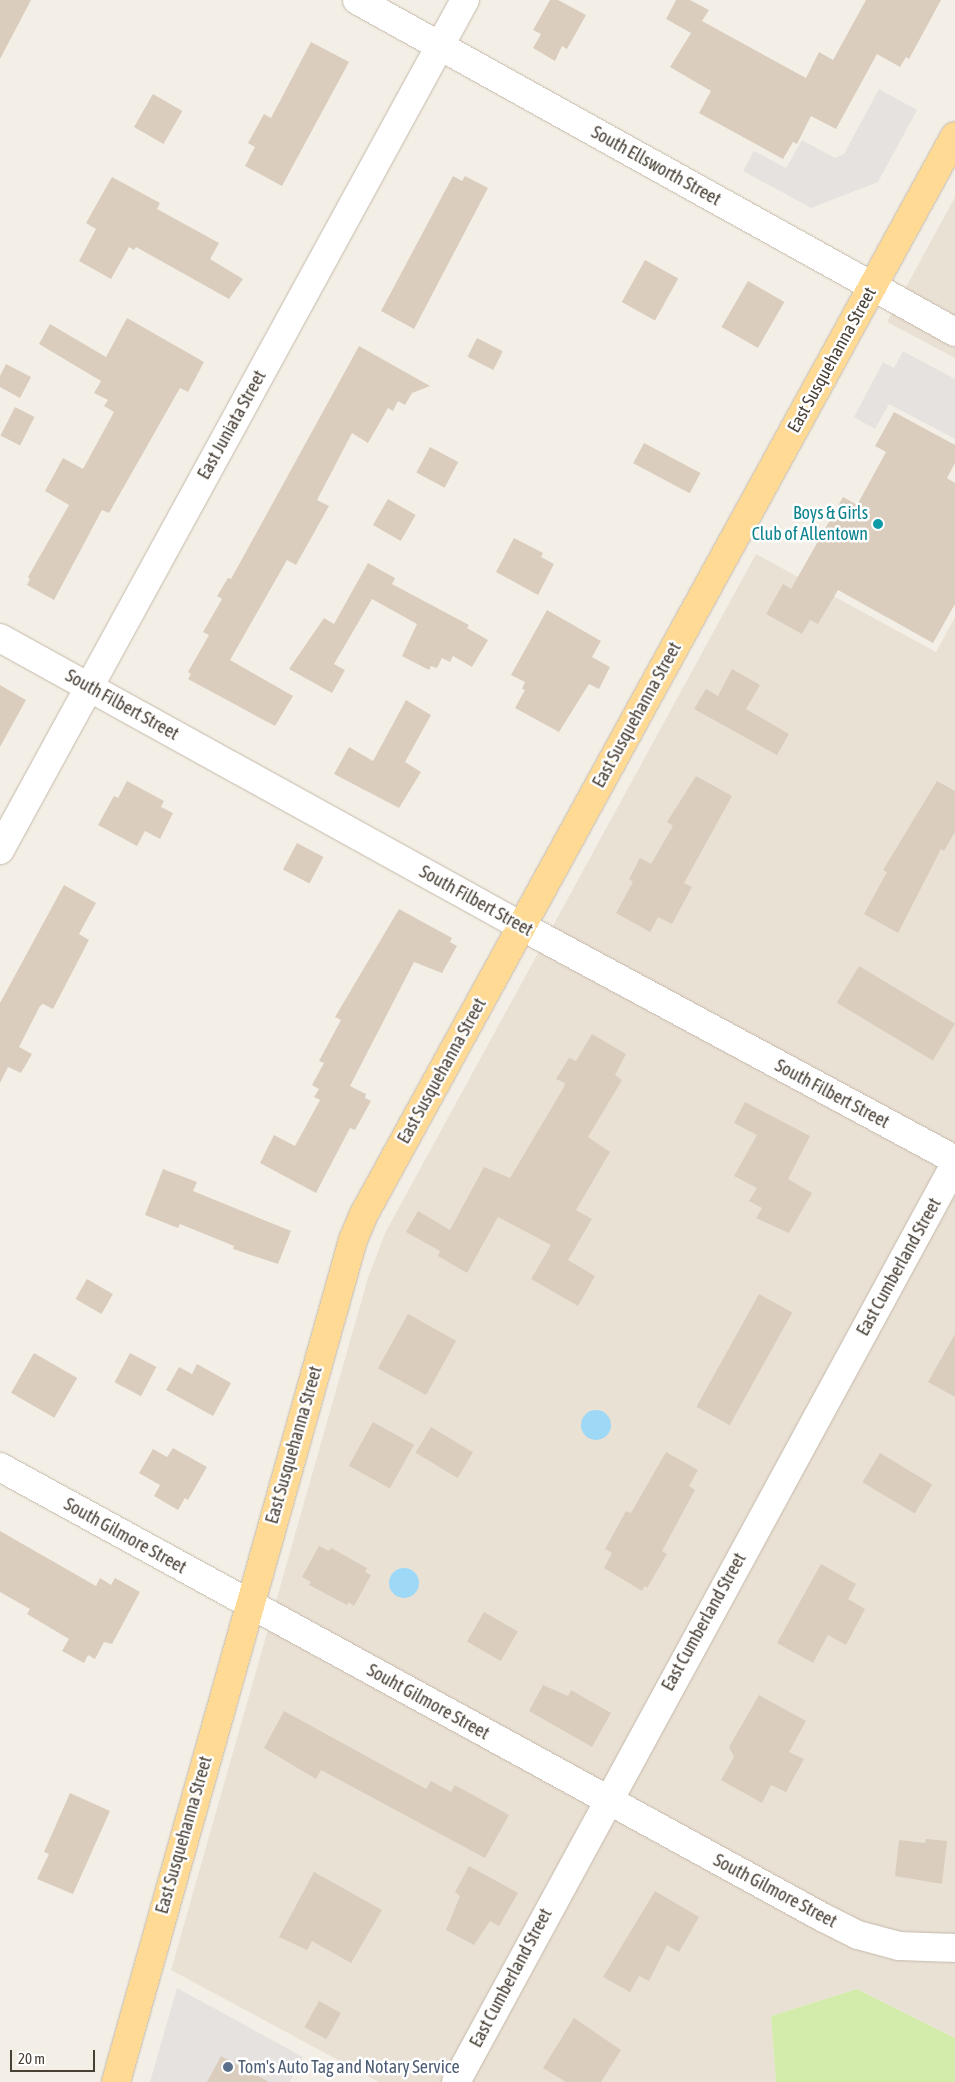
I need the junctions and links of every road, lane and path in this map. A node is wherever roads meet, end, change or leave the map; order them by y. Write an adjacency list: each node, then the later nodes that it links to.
1 (357, 0): 3 (street, South Ellsworth Street)
2 (465, 0): 3 (street, East Juniata Street)
3 (440, 45): 5 (street, South Ellsworth Street); 8 (street, East Juniata Street)
4 (955, 136): 5 (main road, East Susquehanna Street)
5 (872, 287): 6 (street, South Ellsworth Street); 10 (main road, East Susquehanna Street)
6 (955, 332)
7 (0, 638): 8 (street, South Filbert Street)
8 (89, 687): 9 (street, East Juniata Street); 10 (street, South Filbert Street)
9 (0, 850)
10 (521, 926): 11 (street, South Filbert Street); 14 (main road, East Susquehanna Street)
11 (955, 1160)
12 (955, 1164): 15 (street, East Cumberland Street)
13 (0, 1467): 14 (street, South Gilmore Street)
14 (249, 1606): 15 (street, Souht Gilmore Street); 17 (main road, East Susquehanna Street)
15 (607, 1800): 16 (street, South Gilmore Street); 18 (street, East Cumberland Street)
16 (955, 1948)
17 (116, 2082)
18 (456, 2082)

